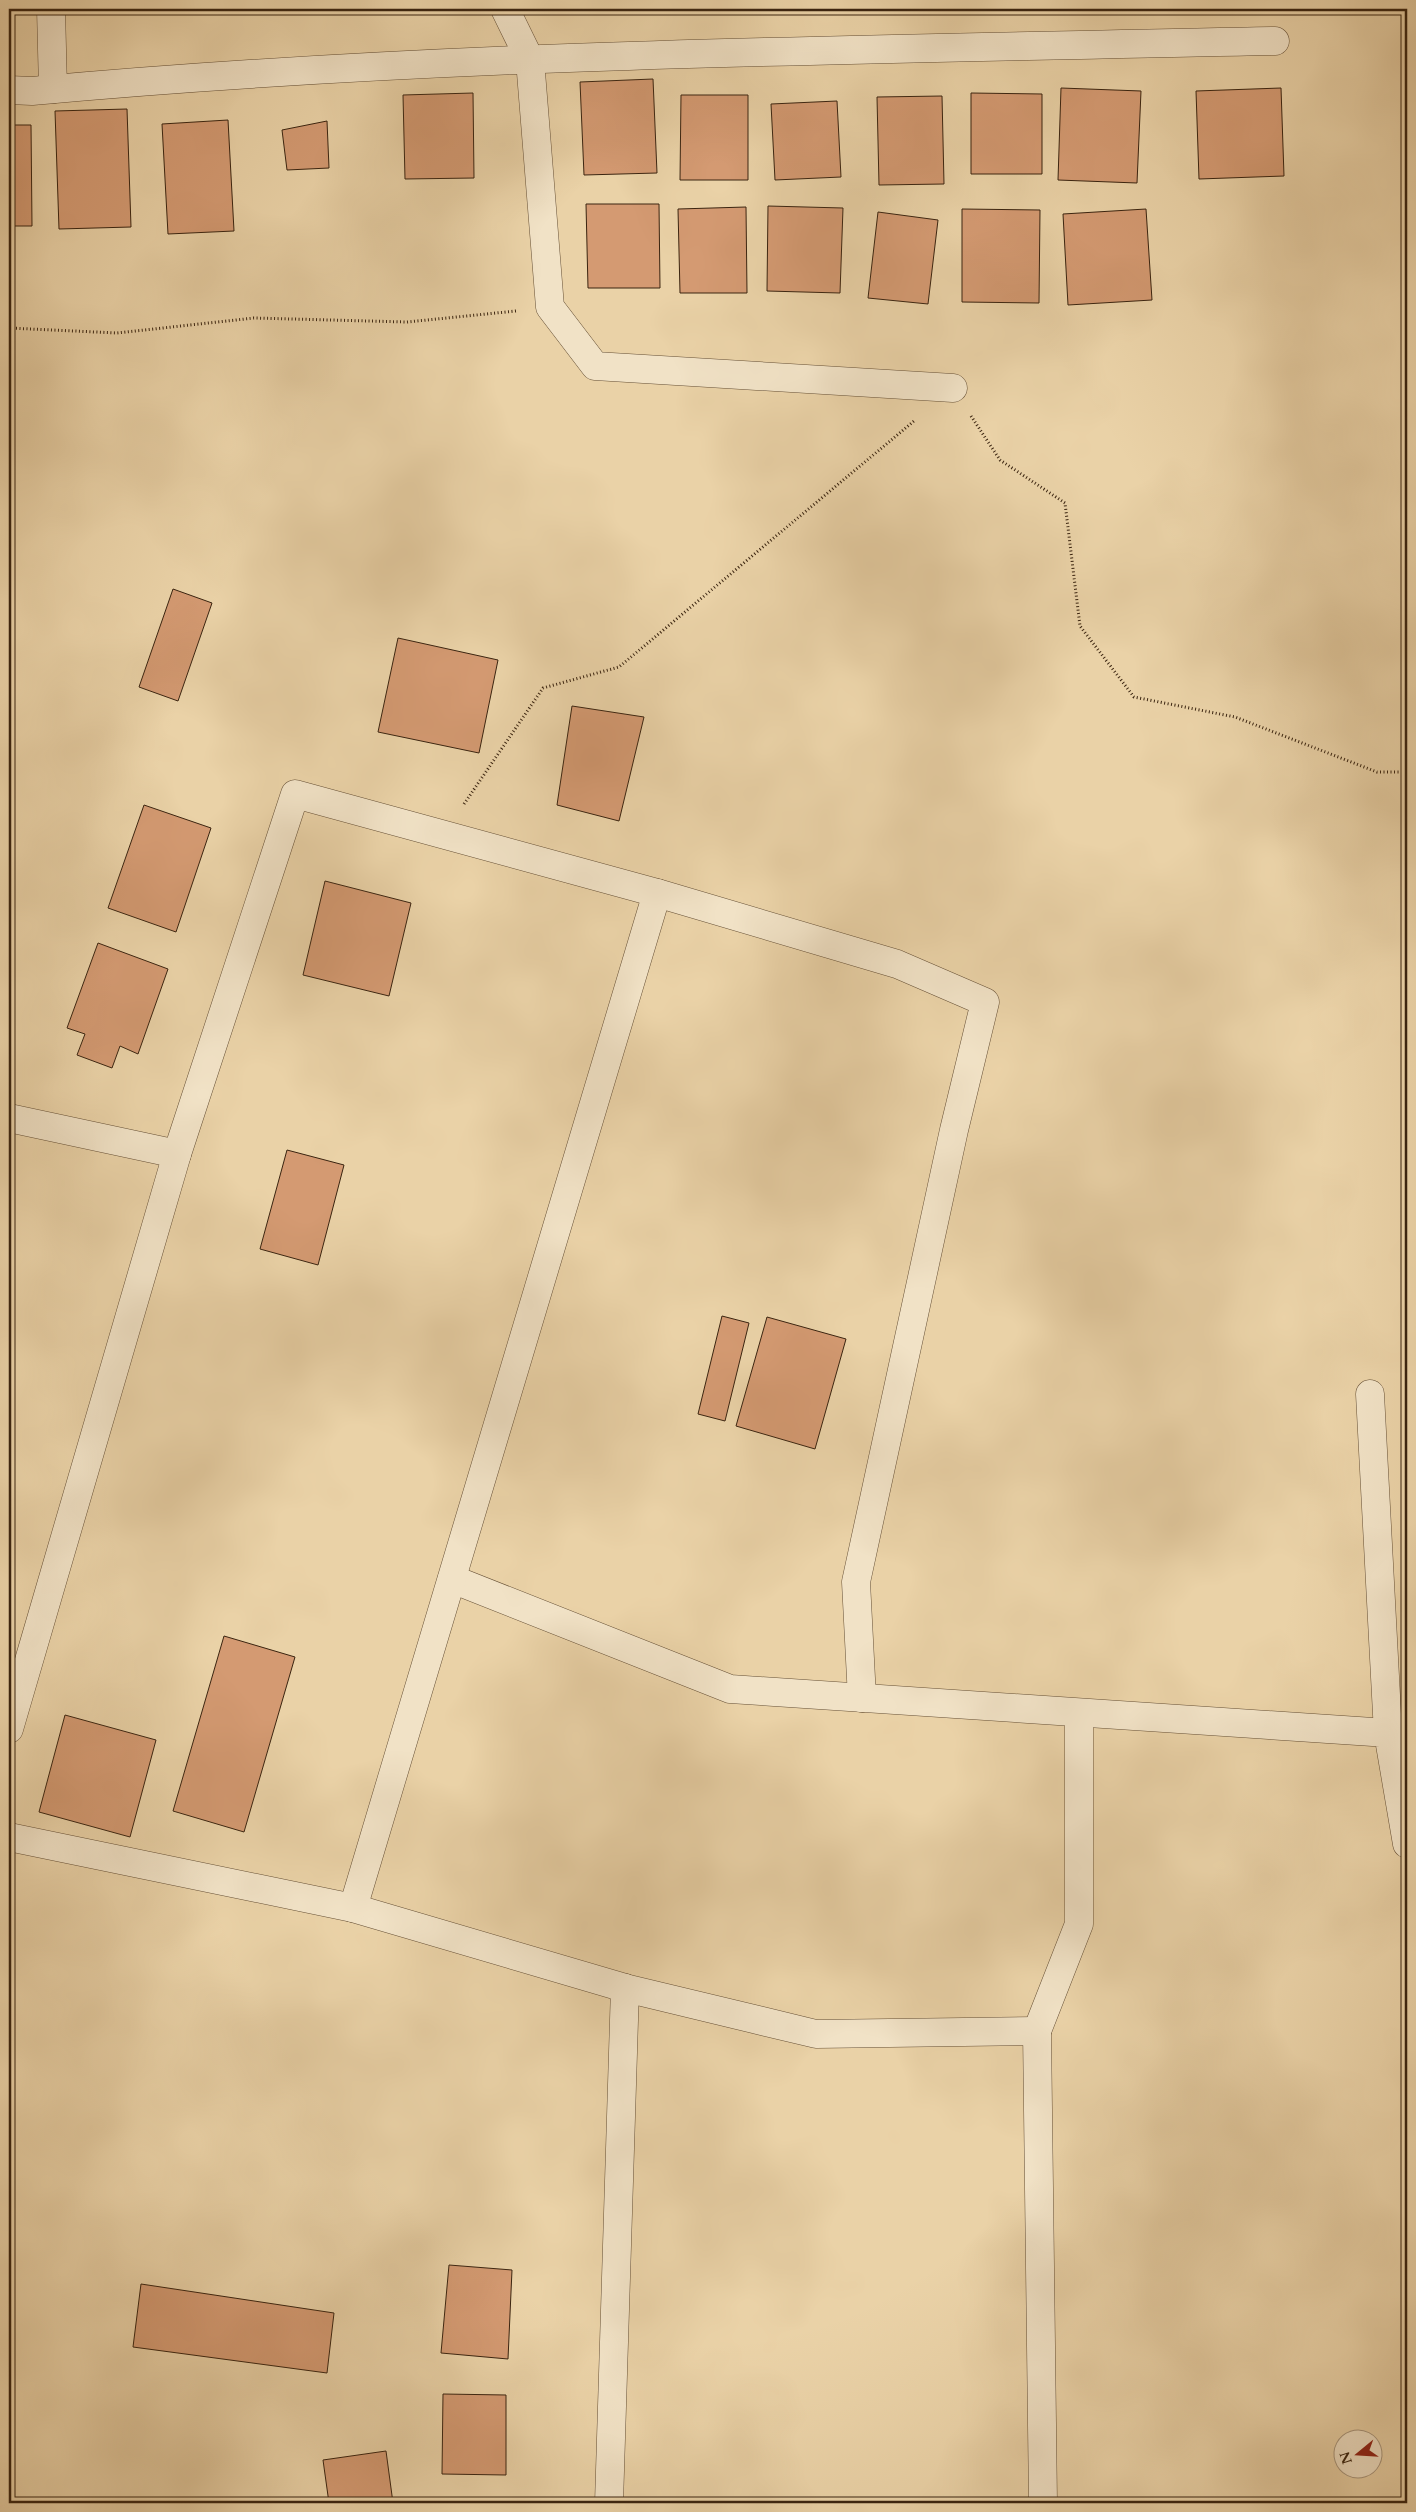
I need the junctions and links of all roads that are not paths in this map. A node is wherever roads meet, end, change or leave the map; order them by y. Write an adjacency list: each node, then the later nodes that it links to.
1 (51, 9): 5 (street)
2 (505, 9): 4 (street)
3 (1274, 41): 4 (street)
4 (530, 60): 5 (street); 7 (street)
5 (53, 89): 6 (street)
6 (9, 90)
7 (953, 388)
8 (657, 893): 10 (street); 12 (street); 13 (street)
9 (9, 1118): 10 (street)
10 (177, 1154): 15 (street)
11 (1370, 1394): 16 (street)
12 (452, 1579): 13 (street); 19 (street)
13 (862, 1698): 14 (street)
14 (1079, 1712): 16 (street); 21 (street)
15 (9, 1729)
16 (1388, 1733): 18 (street)
17 (9, 1837): 19 (street)
18 (1407, 1844)
19 (353, 1908): 20 (street)
20 (625, 1988): 21 (street); 22 (street)
21 (1037, 2031): 23 (street)
22 (609, 2503)
23 (1043, 2503)

